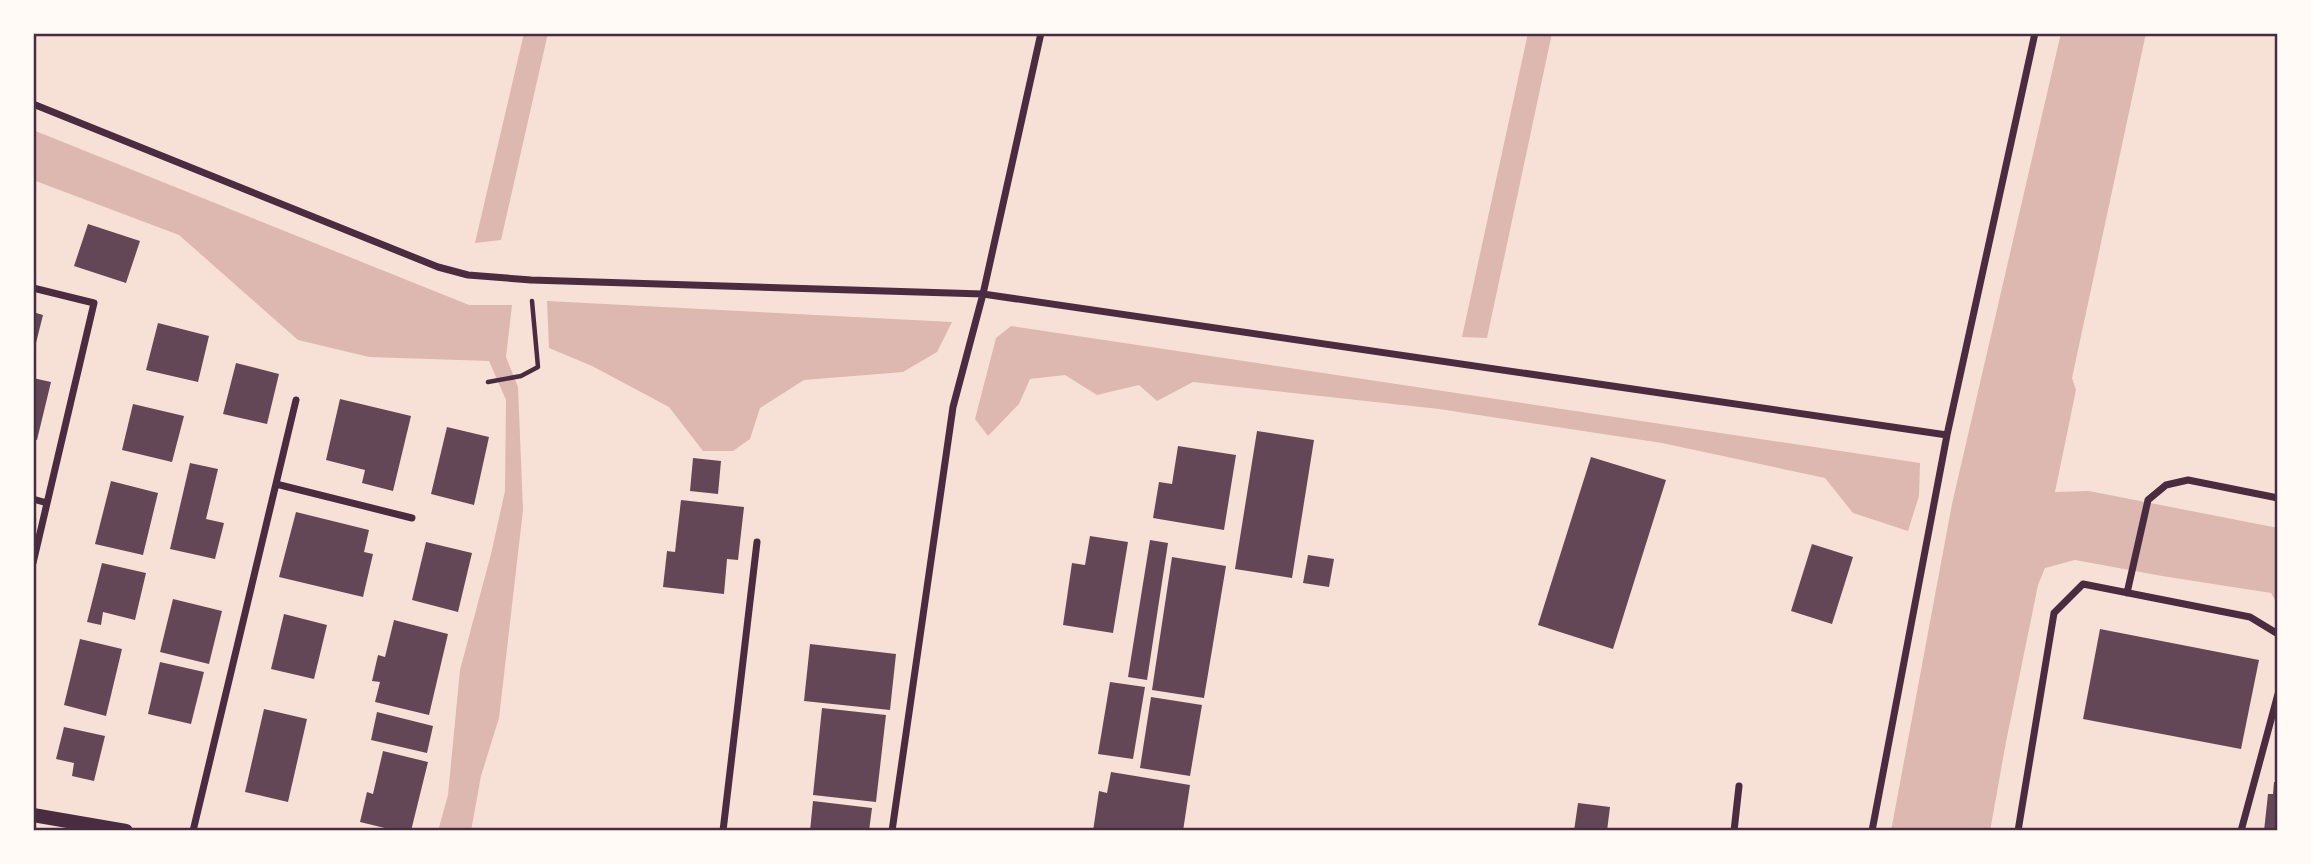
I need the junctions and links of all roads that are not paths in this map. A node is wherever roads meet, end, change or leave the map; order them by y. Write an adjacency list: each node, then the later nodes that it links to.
1 (1041, 33): 5 (street)
2 (2035, 33): 7 (street)
3 (33, 104): 5 (street)
4 (33, 288): 11 (street)
5 (983, 294): 7 (street); 23 (street)
6 (296, 400): 8 (street)
7 (1947, 435): 25 (street)
8 (276, 484): 12 (street); 21 (street)
9 (2278, 498): 15 (street)
10 (33, 499): 11 (street)
11 (47, 503): 14 (street)
12 (412, 518)
13 (757, 542): 22 (street)
14 (33, 563)
15 (2127, 593): 16 (street); 26 (street)
16 (2278, 634)
17 (2278, 694): 27 (street)
18 (1739, 786): 24 (street)
19 (33, 815): 20 (main road)
20 (126, 831)
21 (194, 831)
22 (723, 831)
23 (892, 831)
24 (1734, 831)
25 (1871, 831)
26 (2018, 831)
27 (2241, 831)

